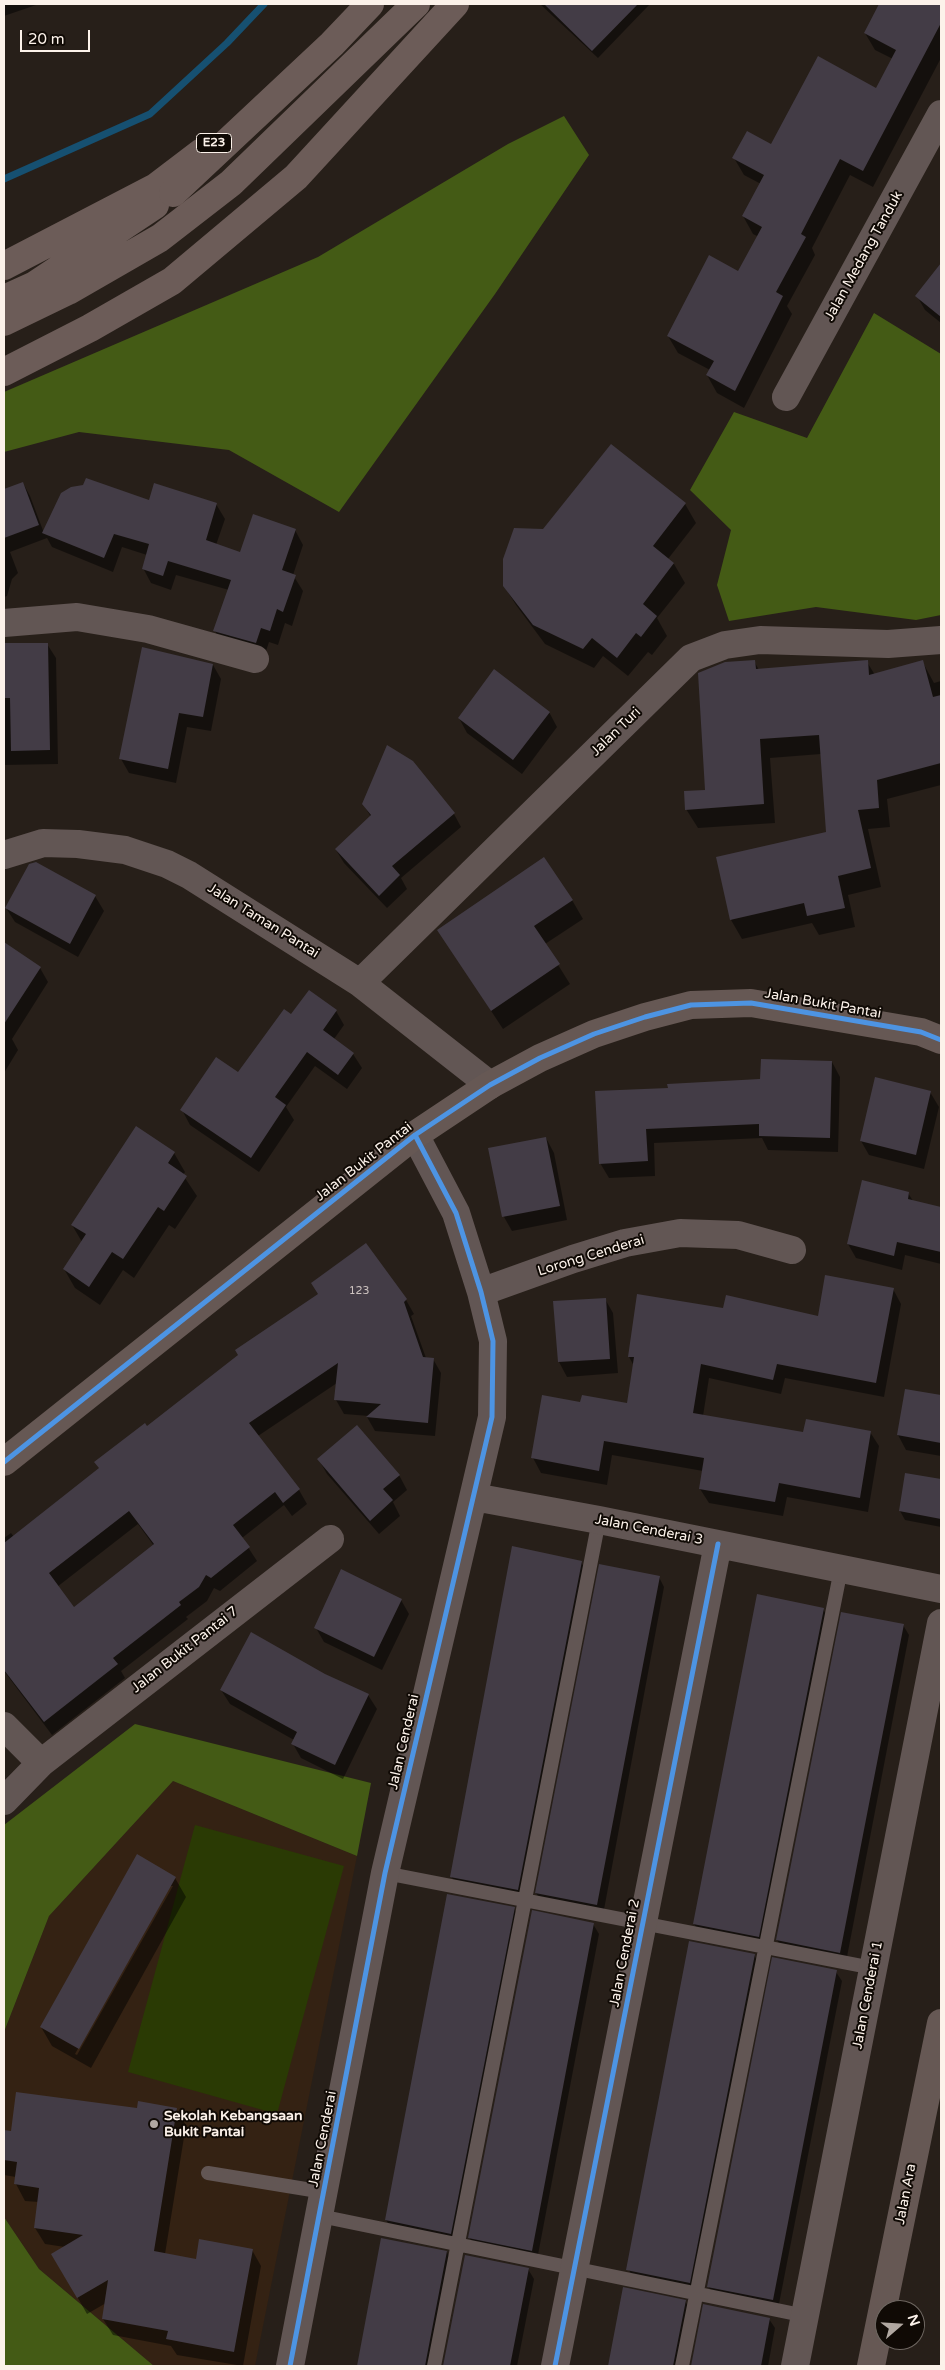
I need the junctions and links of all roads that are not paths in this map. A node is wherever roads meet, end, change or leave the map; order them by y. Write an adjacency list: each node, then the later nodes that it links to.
1 (370, 4): 7 (highway, E23, bridge)
2 (382, 4): 6 (highway, E23)
3 (416, 4): 8 (highway)
4 (455, 4): 9 (highway)
5 (941, 114): 10 (street, Jalan Medang Tanduk)
6 (4, 266)
7 (4, 299)
8 (4, 322)
9 (4, 372)
10 (786, 397)
11 (4, 623): 13 (street)
12 (941, 640): 15 (street, Jalan Turi)
13 (255, 659)
14 (4, 855): 15 (street, Jalan Taman Pantai)
15 (360, 983): 17 (street, Jalan Taman Pantai)
16 (941, 1040): 17 (street, Jalan Bukit Pantai)
17 (490, 1085): 18 (street, Jalan Bukit Pantai)
18 (415, 1135): 20 (street, Jalan Cenderai); 21 (street, Jalan Bukit Pantai)
19 (792, 1250): 20 (street, Lorong Cenderai)
20 (481, 1292): 22 (street, Jalan Cenderai)
21 (4, 1462)
22 (474, 1497): 23 (street, Jalan Cenderai 3); 32 (street, Jalan Cenderai)
23 (598, 1520): 25 (street, Jalan Cenderai 3); 33 (lane)
24 (330, 1539): 30 (street, Jalan Bukit Pantai 7)
25 (718, 1544): 26 (street, Jalan Cenderai 3); 34 (street, Jalan Cenderai 2)
26 (840, 1569): 27 (street, Jalan Cenderai 3); 35 (lane)
27 (941, 1588)
28 (941, 1623): 36 (street, Jalan Cenderai 1)
29 (4, 1726): 30 (street)
30 (41, 1763): 31 (street, Jalan Bukit Pantai 7)
31 (4, 1801)
32 (385, 1873): 33 (lane); 39 (street, Jalan Cenderai)
33 (524, 1900): 34 (lane); 40 (lane)
34 (642, 1924): 35 (lane); 41 (street, Jalan Cenderai 2)
35 (765, 1948): 36 (lane); 42 (lane)
36 (873, 1968): 43 (street, Jalan Cenderai 1)
37 (941, 2022): 49 (street, Jalan Ara)
38 (208, 2173): 39 (lane)
39 (322, 2204): 40 (lane); 44 (street, Jalan Cenderai)
40 (458, 2244): 41 (lane); 45 (lane)
41 (574, 2268): 42 (lane); 46 (street, Jalan Cenderai 2)
42 (697, 2294): 43 (lane); 47 (lane)
43 (806, 2316): 48 (street, Jalan Cenderai 1)
44 (290, 2366)
45 (434, 2366)
46 (555, 2366)
47 (682, 2366)
48 (796, 2366)
49 (872, 2366)

